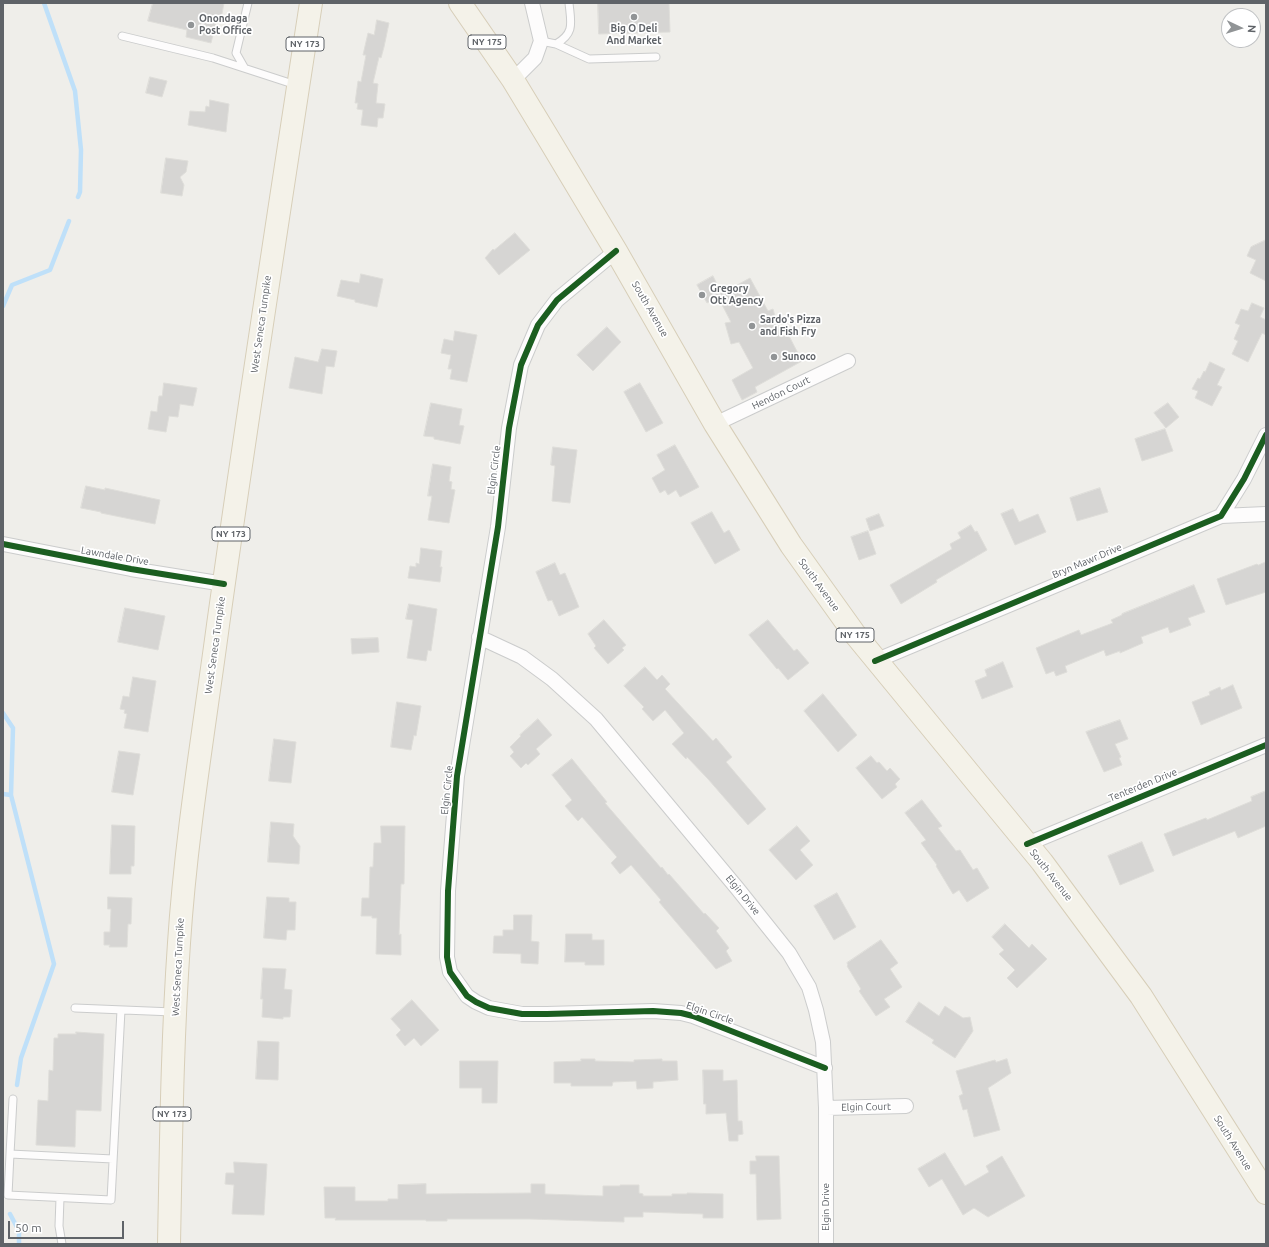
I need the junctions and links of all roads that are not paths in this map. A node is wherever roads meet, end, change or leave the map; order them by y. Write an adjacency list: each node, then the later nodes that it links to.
1 (248, 3): 10 (lane)
2 (311, 3): 12 (main road, West Seneca Turnpike / NY 173)
3 (460, 3): 11 (main road, South Avenue / NY 175)
4 (532, 3): 7 (street)
5 (569, 3): 8 (lane)
6 (122, 36): 10 (lane)
7 (541, 41): 8 (lane); 11 (street)
8 (556, 44): 9 (lane)
9 (656, 57)
10 (244, 67): 12 (lane)
11 (513, 80): 13 (main road, South Avenue / NY 175)
12 (298, 85): 20 (main road, West Seneca Turnpike / NY 173)
13 (616, 251): 15 (main road, South Avenue / NY 175); 21 (street, Elgin Circle)
14 (848, 361): 15 (street, Hendon Court)
15 (715, 424): 22 (main road, South Avenue / NY 175)
16 (1266, 435): 18 (street)
17 (1266, 514): 18 (street)
18 (1221, 516): 22 (street, Bryn Mawr Drive)
19 (3, 544): 20 (street, Lawndale Drive)
20 (224, 584): 27 (main road, West Seneca Turnpike / NY 173)
21 (479, 637): 28 (street, Elgin Drive); 28 (street, Elgin Circle)
22 (875, 661): 24 (main road, South Avenue / NY 175)
23 (1266, 745): 24 (street, Tenterden Drive)
24 (1027, 844): 34 (main road, South Avenue / NY 175)
25 (75, 1008): 26 (lane)
26 (121, 1010): 27 (lane); 33 (lane)
27 (176, 1012): 37 (main road, West Seneca Turnpike / NY 173)
28 (825, 1068): 31 (street, Elgin Drive)
29 (14, 1099): 32 (lane)
30 (906, 1106): 31 (street, Elgin Court)
31 (826, 1108): 38 (street, Elgin Drive)
32 (10, 1154): 33 (lane); 35 (lane)
33 (113, 1159): 35 (lane)
34 (1266, 1193)
35 (60, 1198): 36 (lane)
36 (62, 1244)
37 (169, 1244)
38 (826, 1244)

